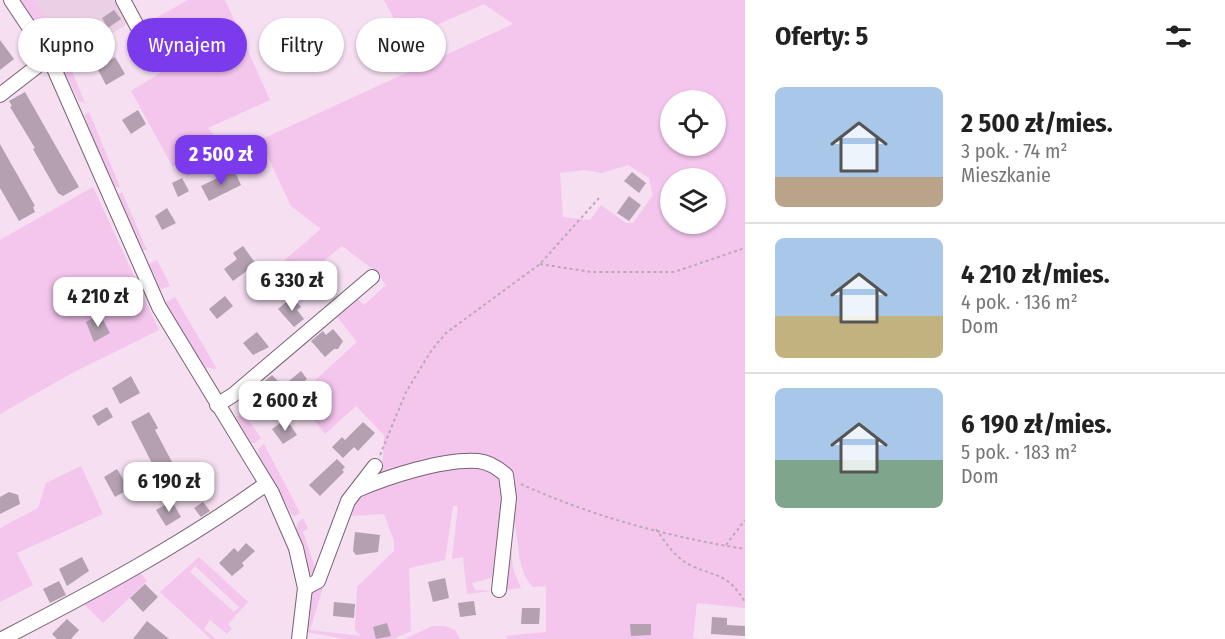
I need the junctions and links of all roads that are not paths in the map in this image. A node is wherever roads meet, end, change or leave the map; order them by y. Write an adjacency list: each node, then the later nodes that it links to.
1 (11, 0): 3 (street)
2 (123, 0): 4 (street)
3 (23, 18)
4 (133, 18)
5 (30, 72): 7 (street)
6 (56, 72): 9 (street)
7 (0, 95)
8 (372, 278): 9 (street)
9 (217, 405): 11 (street)
10 (375, 466): 12 (street)
11 (266, 484): 13 (street); 15 (street)
12 (357, 490): 13 (street); 14 (street)
13 (305, 588): 16 (street)
14 (499, 590)
15 (2, 639)
16 (299, 639)

